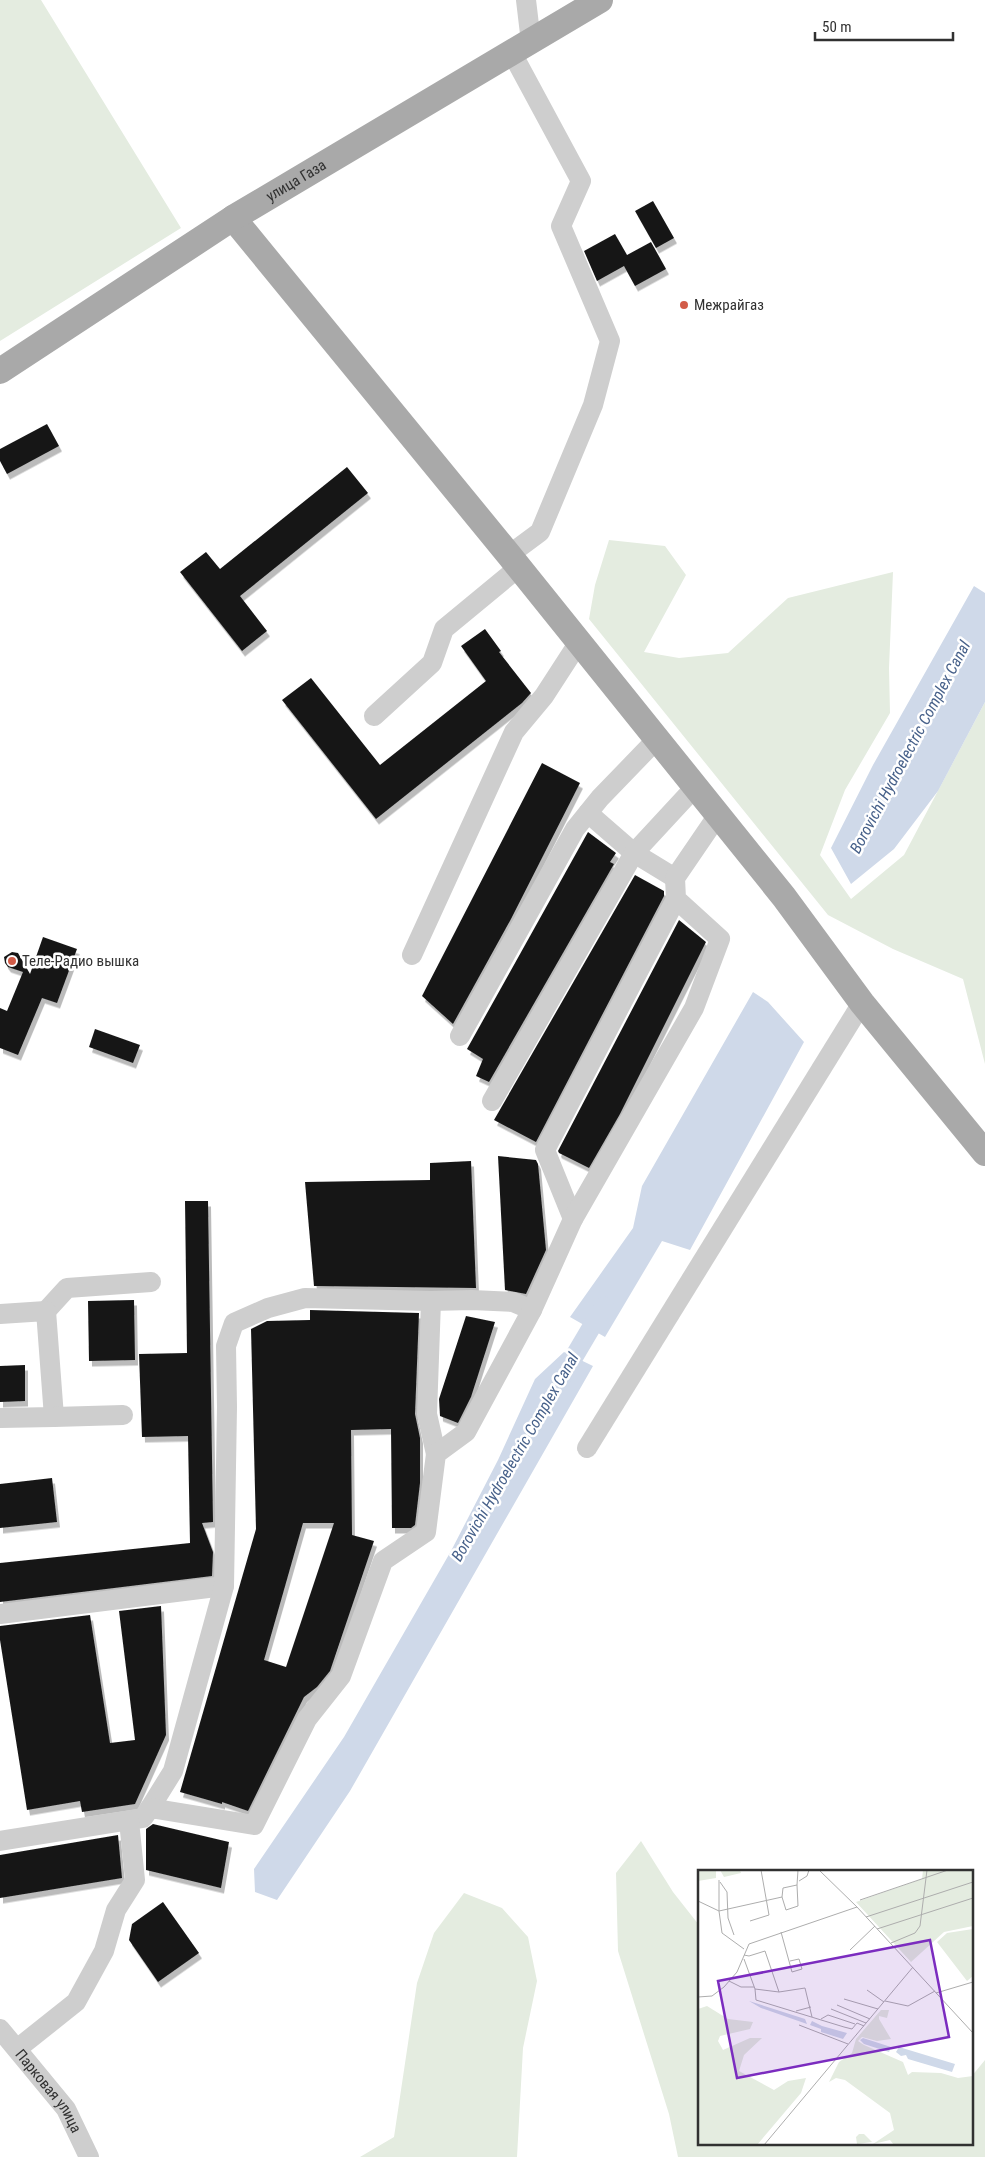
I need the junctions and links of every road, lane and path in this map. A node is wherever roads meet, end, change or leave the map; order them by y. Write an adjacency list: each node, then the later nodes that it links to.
1 (526, 0): 3 (street)
2 (600, 0): 3 (main road, улица Газа)
3 (522, 48): 4 (main road, улица Газа); 6 (street)
4 (233, 218): 5 (main road, улица Газа); 6 (main road)
5 (0, 371)
6 (514, 561): 7 (main road); 8 (street)
7 (579, 642): 9 (main road); 16 (street)
8 (374, 716)
9 (657, 739): 10 (main road); 11 (street)
10 (696, 786): 12 (main road); 13 (street)
11 (588, 813): 13 (street); 18 (street)
12 (718, 815): 14 (street); 17 (main road)
13 (634, 853): 14 (street); 19 (street)
14 (675, 878): 15 (street)
15 (676, 899): 21 (street); 21 (street)
16 (412, 955)
17 (862, 1003): 20 (main road); 30 (street)
18 (460, 1036)
19 (492, 1101)
20 (985, 1153)
21 (573, 1219): 24 (street)
22 (151, 1282): 25 (street)
23 (431, 1301): 24 (street); 31 (street); 32 (street)
24 (532, 1310): 31 (street)
25 (46, 1311): 26 (street); 28 (street)
26 (0, 1314)
27 (123, 1415): 28 (street)
28 (54, 1417): 29 (street)
29 (0, 1418)
30 (587, 1448)
31 (436, 1454): 34 (street)
32 (224, 1586): 33 (street); 34 (street)
33 (0, 1614)
34 (150, 1808): 35 (street)
35 (129, 1821): 36 (street); 38 (street)
36 (0, 1840)
37 (0, 2029): 38 (street, Парковая улица)
38 (17, 2049): 39 (street, Парковая улица)
39 (89, 2157)

